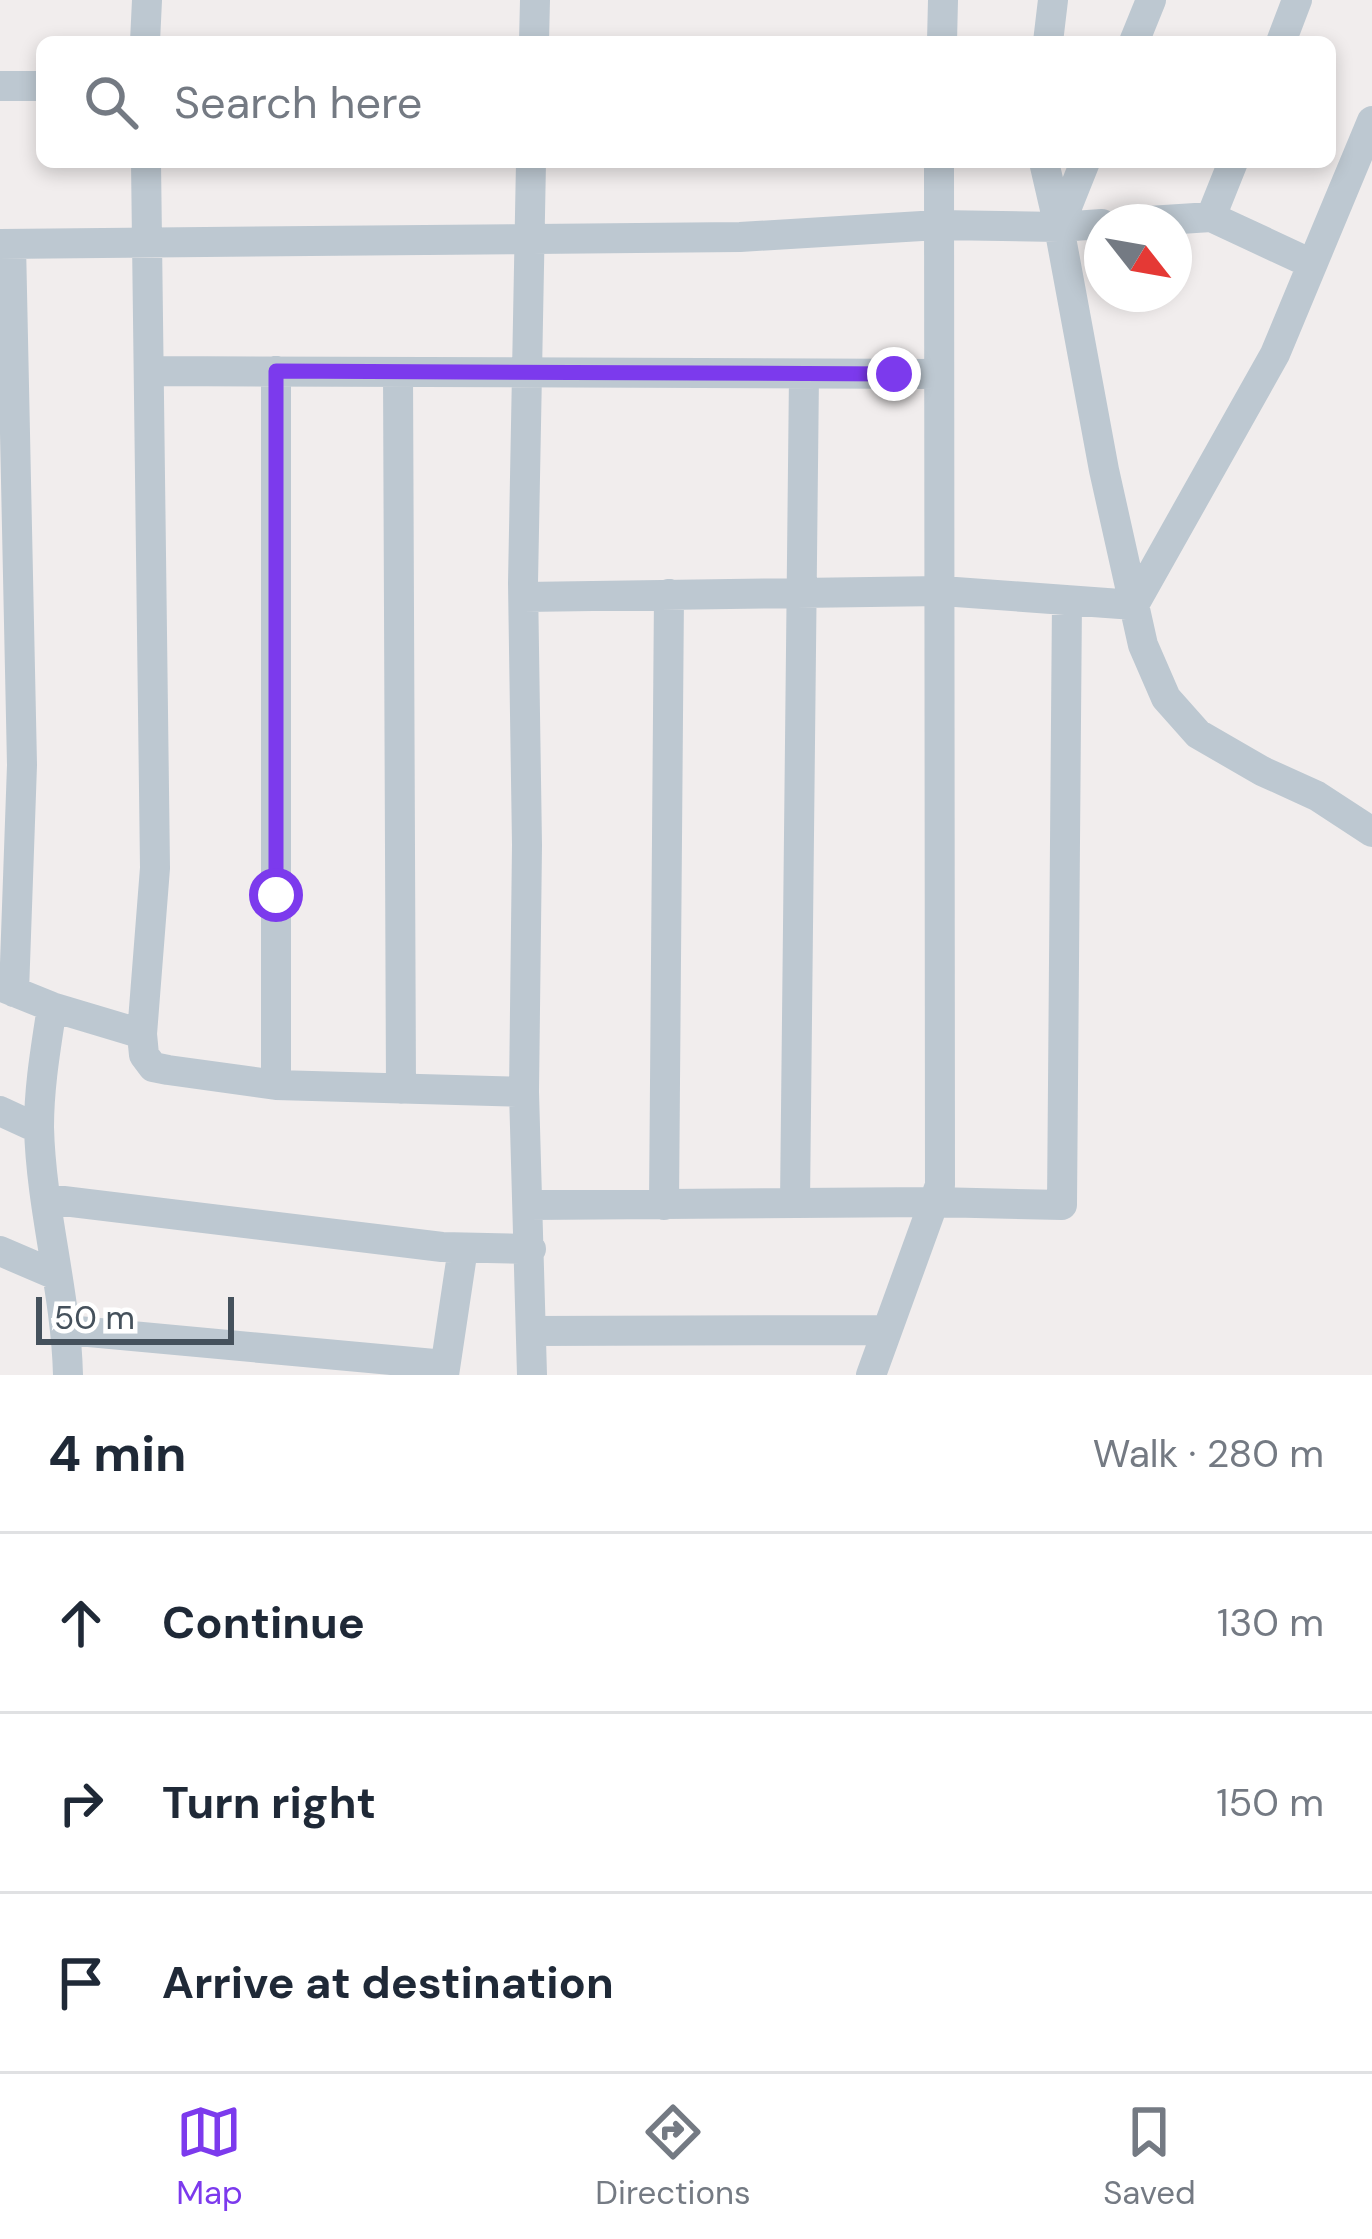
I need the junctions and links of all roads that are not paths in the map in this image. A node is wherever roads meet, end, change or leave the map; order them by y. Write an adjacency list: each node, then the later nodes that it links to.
1 (147, 0): 7 (street)
2 (535, 0): 8 (street)
3 (943, 0): 9 (street)
4 (1053, 0): 10 (street)
5 (1151, 0): 11 (street)
6 (1297, 0): 12 (street)
7 (146, 36)
8 (534, 36)
9 (942, 36)
10 (1049, 36)
11 (1136, 36)
12 (1282, 36)
13 (0, 86): 14 (street)
14 (36, 86)
15 (1372, 121): 30 (street)
16 (146, 168): 29 (street)
17 (531, 168): 27 (street)
18 (940, 168): 25 (street)
19 (1045, 168): 26 (street)
20 (1083, 168): 26 (street)
21 (1231, 168): 22 (street)
22 (1211, 217): 23 (street); 30 (street)
23 (1192, 218)
24 (1084, 225): 26 (street)
25 (938, 226): 26 (street); 27 (street); 36 (street)
26 (1059, 227): 42 (street)
27 (529, 239): 29 (street); 34 (street)
28 (6, 244): 29 (street); 44 (street)
29 (148, 244): 31 (street)
30 (1312, 265): 42 (street)
31 (150, 371): 32 (street); 46 (street)
32 (276, 371): 33 (street); 47 (street)
33 (398, 372): 34 (street); 48 (street)
34 (527, 373): 35 (street); 40 (street)
35 (804, 374): 36 (street); 38 (street)
36 (940, 374): 37 (street)
37 (941, 591): 38 (street); 41 (street); 53 (street)
38 (801, 592): 39 (street); 54 (street)
39 (669, 594): 40 (street); 56 (street)
40 (524, 597): 49 (street)
41 (1067, 600): 42 (street); 53 (street)
42 (1134, 604): 43 (street)
43 (1372, 832)
44 (7, 989): 45 (street)
45 (52, 1007): 46 (street); 51 (street)
46 (142, 1034): 47 (street)
47 (276, 1085): 48 (street)
48 (401, 1090): 49 (street)
49 (524, 1092): 55 (street)
50 (0, 1111): 51 (street)
51 (39, 1129): 52 (street)
52 (46, 1199): 57 (street); 60 (street)
53 (934, 1202): 54 (street); 62 (street)
54 (795, 1204): 56 (street)
55 (529, 1205): 56 (street); 58 (street)
56 (664, 1205)
57 (463, 1248): 58 (street); 64 (street)
58 (531, 1249): 63 (street)
59 (3, 1260): 60 (street)
60 (56, 1275): 61 (street)
61 (67, 1330): 64 (street); 65 (street)
62 (886, 1330): 63 (street); 67 (street)
63 (532, 1331): 66 (street)
64 (444, 1370)
65 (68, 1375)
66 (532, 1375)
67 (871, 1375)

